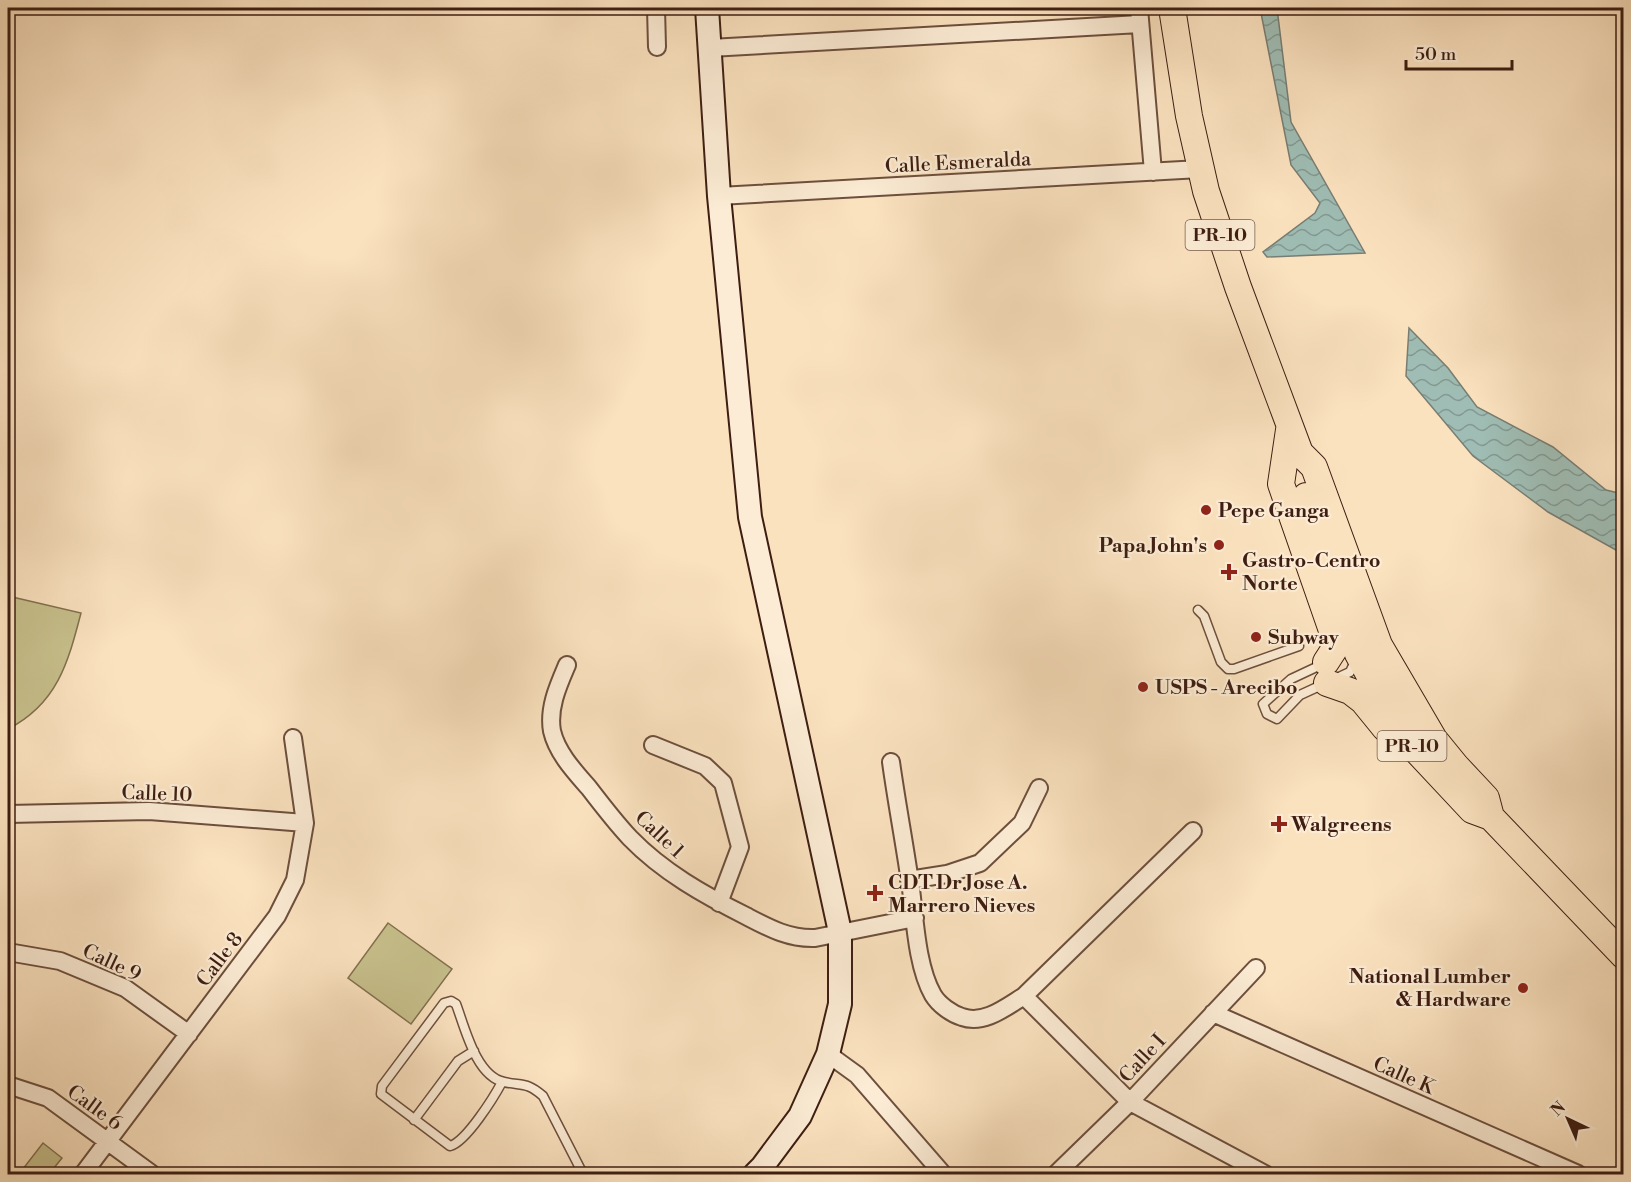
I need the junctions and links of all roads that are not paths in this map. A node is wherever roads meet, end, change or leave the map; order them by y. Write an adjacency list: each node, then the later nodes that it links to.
1 (656, 8): 5 (street)
2 (707, 8): 6 (street)
3 (1172, 8): 7 (main road, PR-10)
4 (1140, 16): 6 (street); 8 (street)
5 (657, 47)
6 (710, 48): 9 (street)
7 (1200, 169): 8 (street, Calle Esmeralda); 10 (main road, PR-10)
8 (1153, 172): 9 (street, Calle Esmeralda)
9 (719, 196): 27 (street)
10 (1290, 427): 13 (main road, PR-10); 13 (main road)
11 (1198, 610): 12 (lane)
12 (1299, 646)
13 (1347, 659): 13 (lane); 17 (main road, PR-10); 17 (main road); 21 (main road, PR-10)
14 (567, 665): 25 (street, Calle 1)
15 (293, 738): 22 (street, Calle 8)
16 (653, 745): 25 (street)
17 (1417, 752): 21 (main road, PR-10)
18 (891, 762): 24 (street)
19 (1039, 788): 24 (street)
20 (8, 814): 22 (street, Calle 10)
21 (1491, 817): 29 (main road, PR-10)
22 (305, 823): 33 (street, Calle 8)
23 (1193, 831): 31 (street)
24 (909, 880): 26 (street)
25 (719, 903): 27 (street, Calle 1)
26 (915, 918): 27 (street, Calle 1); 31 (street)
27 (840, 932): 35 (street)
28 (8, 952): 33 (street, Calle 9)
29 (1623, 956)
30 (1256, 968): 32 (street, Calle I)
31 (1024, 996): 38 (street)
32 (1213, 1013): 38 (street, Calle I); 48 (street, Calle K)
33 (189, 1034): 40 (street, Calle 8)
34 (474, 1051): 36 (lane); 39 (lane); 39 (lane)
35 (828, 1054): 44 (street); 45 (street)
36 (502, 1082): 39 (lane); 43 (lane)
37 (8, 1085): 40 (street, Calle 6)
38 (1130, 1101): 46 (street, Calle I); 47 (street)
39 (414, 1120)
40 (108, 1142): 41 (street, Calle 8); 42 (street, Calle 6)
41 (83, 1174)
42 (152, 1174)
43 (584, 1174)
44 (755, 1174)
45 (943, 1174)
46 (1056, 1174)
47 (1265, 1174)
48 (1578, 1174)

